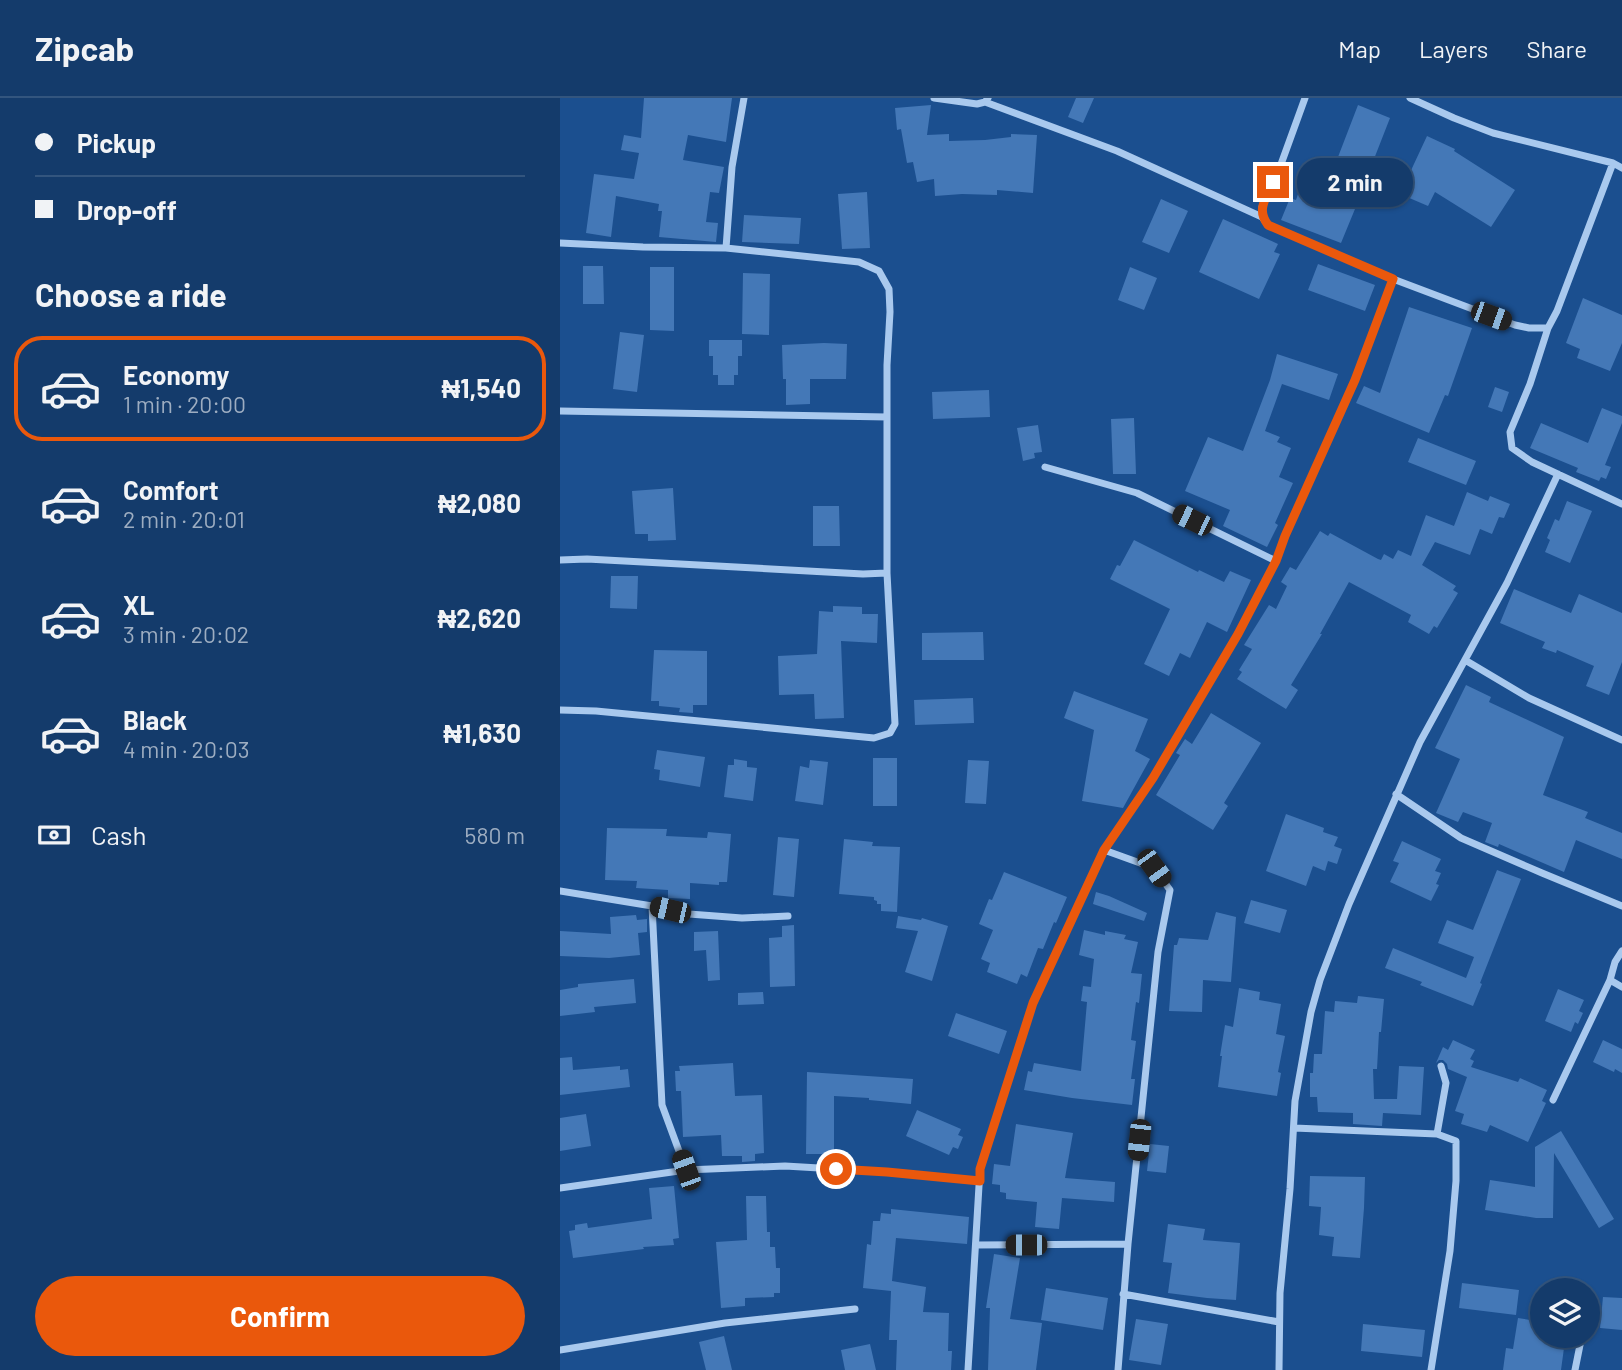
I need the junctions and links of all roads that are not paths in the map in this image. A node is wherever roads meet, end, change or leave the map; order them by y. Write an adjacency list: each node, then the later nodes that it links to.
1 (744, 98): 10 (street)
2 (934, 98): 5 (street)
3 (1305, 98): 8 (street)
4 (1410, 98): 6 (street)
5 (987, 100): 8 (street)
6 (1613, 163): 7 (street); 12 (street)
7 (1622, 168)
8 (1262, 217): 11 (street)
9 (560, 243): 10 (street)
10 (726, 248): 14 (street)
11 (1393, 279): 12 (street); 19 (street)
12 (1548, 328): 16 (street)
13 (560, 411): 14 (street)
14 (887, 417): 20 (street)
15 (1045, 467): 19 (street)
16 (1559, 474): 17 (street); 21 (street)
17 (1622, 504)
18 (560, 560): 20 (street)
19 (1276, 561): 25 (street)
20 (887, 573): 22 (street)
21 (1465, 660): 23 (street); 24 (street)
22 (560, 710)
23 (1622, 740)
24 (1396, 794): 28 (street); 35 (street)
25 (1104, 850): 38 (street); 40 (street)
26 (560, 891): 27 (street)
27 (652, 906): 29 (street); 37 (street)
28 (1622, 906)
29 (788, 916)
30 (1622, 951): 31 (street)
31 (1610, 980): 32 (street); 34 (street)
32 (1622, 987)
33 (1441, 1066): 36 (street)
34 (1553, 1100)
35 (1294, 1128): 36 (street); 44 (street)
36 (1437, 1134): 50 (street)
37 (686, 1170): 38 (street); 39 (street)
38 (980, 1181): 41 (street)
39 (560, 1188)
40 (1128, 1244): 41 (street); 42 (street)
41 (976, 1245): 47 (street)
42 (1123, 1294): 44 (street); 48 (street)
43 (855, 1309): 46 (street)
44 (1279, 1322): 49 (street)
45 (1579, 1348): 51 (street)
46 (560, 1350)
47 (968, 1370)
48 (1118, 1370)
49 (1279, 1370)
50 (1431, 1370)
51 (1575, 1370)

